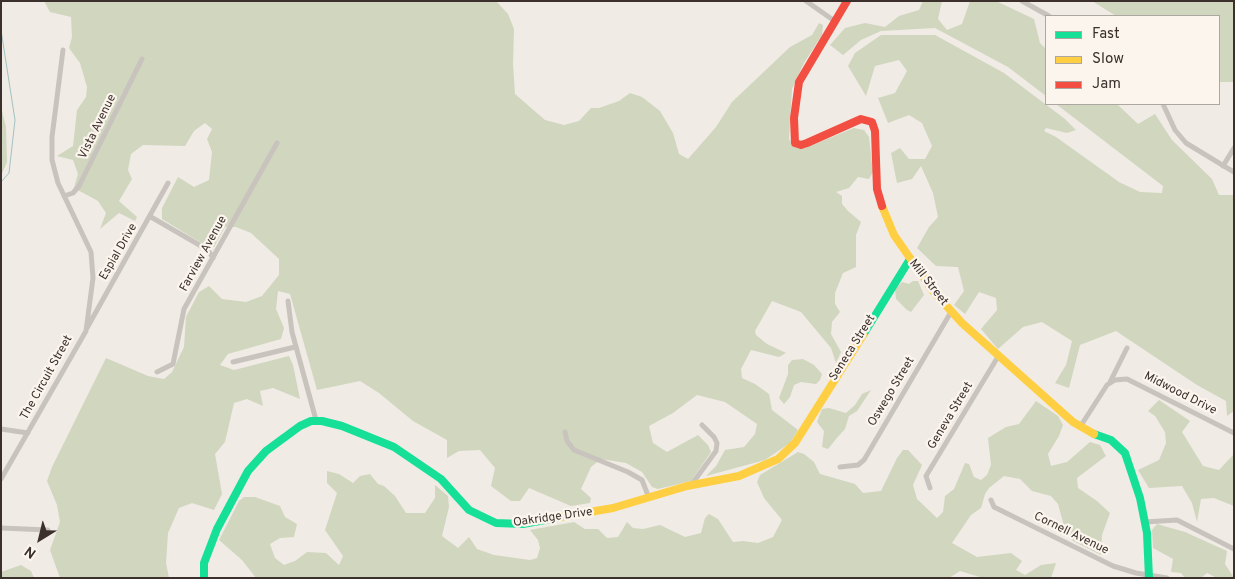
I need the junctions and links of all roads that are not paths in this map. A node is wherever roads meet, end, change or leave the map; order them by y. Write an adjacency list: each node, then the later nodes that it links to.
1 (806, 1): 5 (street)
2 (847, 1): 5 (street)
3 (1022, 1): 4 (street)
4 (1047, 15)
5 (836, 22): 17 (street, Mill Street)
6 (63, 50): 14 (street, The Circuit Street)
7 (142, 59): 14 (street, Vista Avenue)
8 (1163, 105): 11 (street)
9 (276, 144): 16 (street, Farview Avenue)
10 (1234, 148): 11 (street)
11 (1223, 166): 12 (street)
12 (1234, 172)
13 (168, 184): 15 (street, Espial Drive)
14 (64, 196): 20 (street, The Circuit Street)
15 (150, 217): 16 (street); 20 (street, Espial Drive)
16 (213, 258): 25 (street, Farview Avenue)
17 (910, 259): 19 (street, Mill Street); 34 (street, Seneca Street)
18 (288, 302): 21 (street)
19 (951, 312): 23 (street, Mill Street); 35 (street, Oswego Street)
20 (86, 331): 32 (street, The Circuit Street)
21 (296, 347): 24 (street); 27 (street)
22 (1127, 348): 26 (street)
23 (999, 355): 29 (street, Mill Street); 38 (street, Geneva Street)
24 (234, 362)
25 (157, 372)
26 (1110, 382): 29 (street); 33 (street, Midwood Drive)
27 (316, 420): 39 (street, Oakridge Drive); 46 (street)
28 (702, 425): 37 (street)
29 (1080, 427): 41 (street, Mill Street)
30 (1, 429): 32 (street)
31 (565, 432): 39 (street)
32 (28, 433): 36 (street, The Circuit Street)
33 (1234, 433)
34 (798, 438): 37 (street, Oakridge Drive)
35 (840, 467)
36 (1, 479)
37 (692, 485): 39 (street, Oakridge Drive)
38 (930, 488)
39 (649, 498)
40 (991, 500): 45 (street, Cornell Avenue)
41 (1145, 522): 44 (street); 45 (street, Mill Street)
42 (1, 528): 43 (street)
43 (48, 530)
44 (1234, 549)
45 (1149, 576): 47 (street, Cornell Avenue)
46 (204, 578)
47 (1168, 578)

